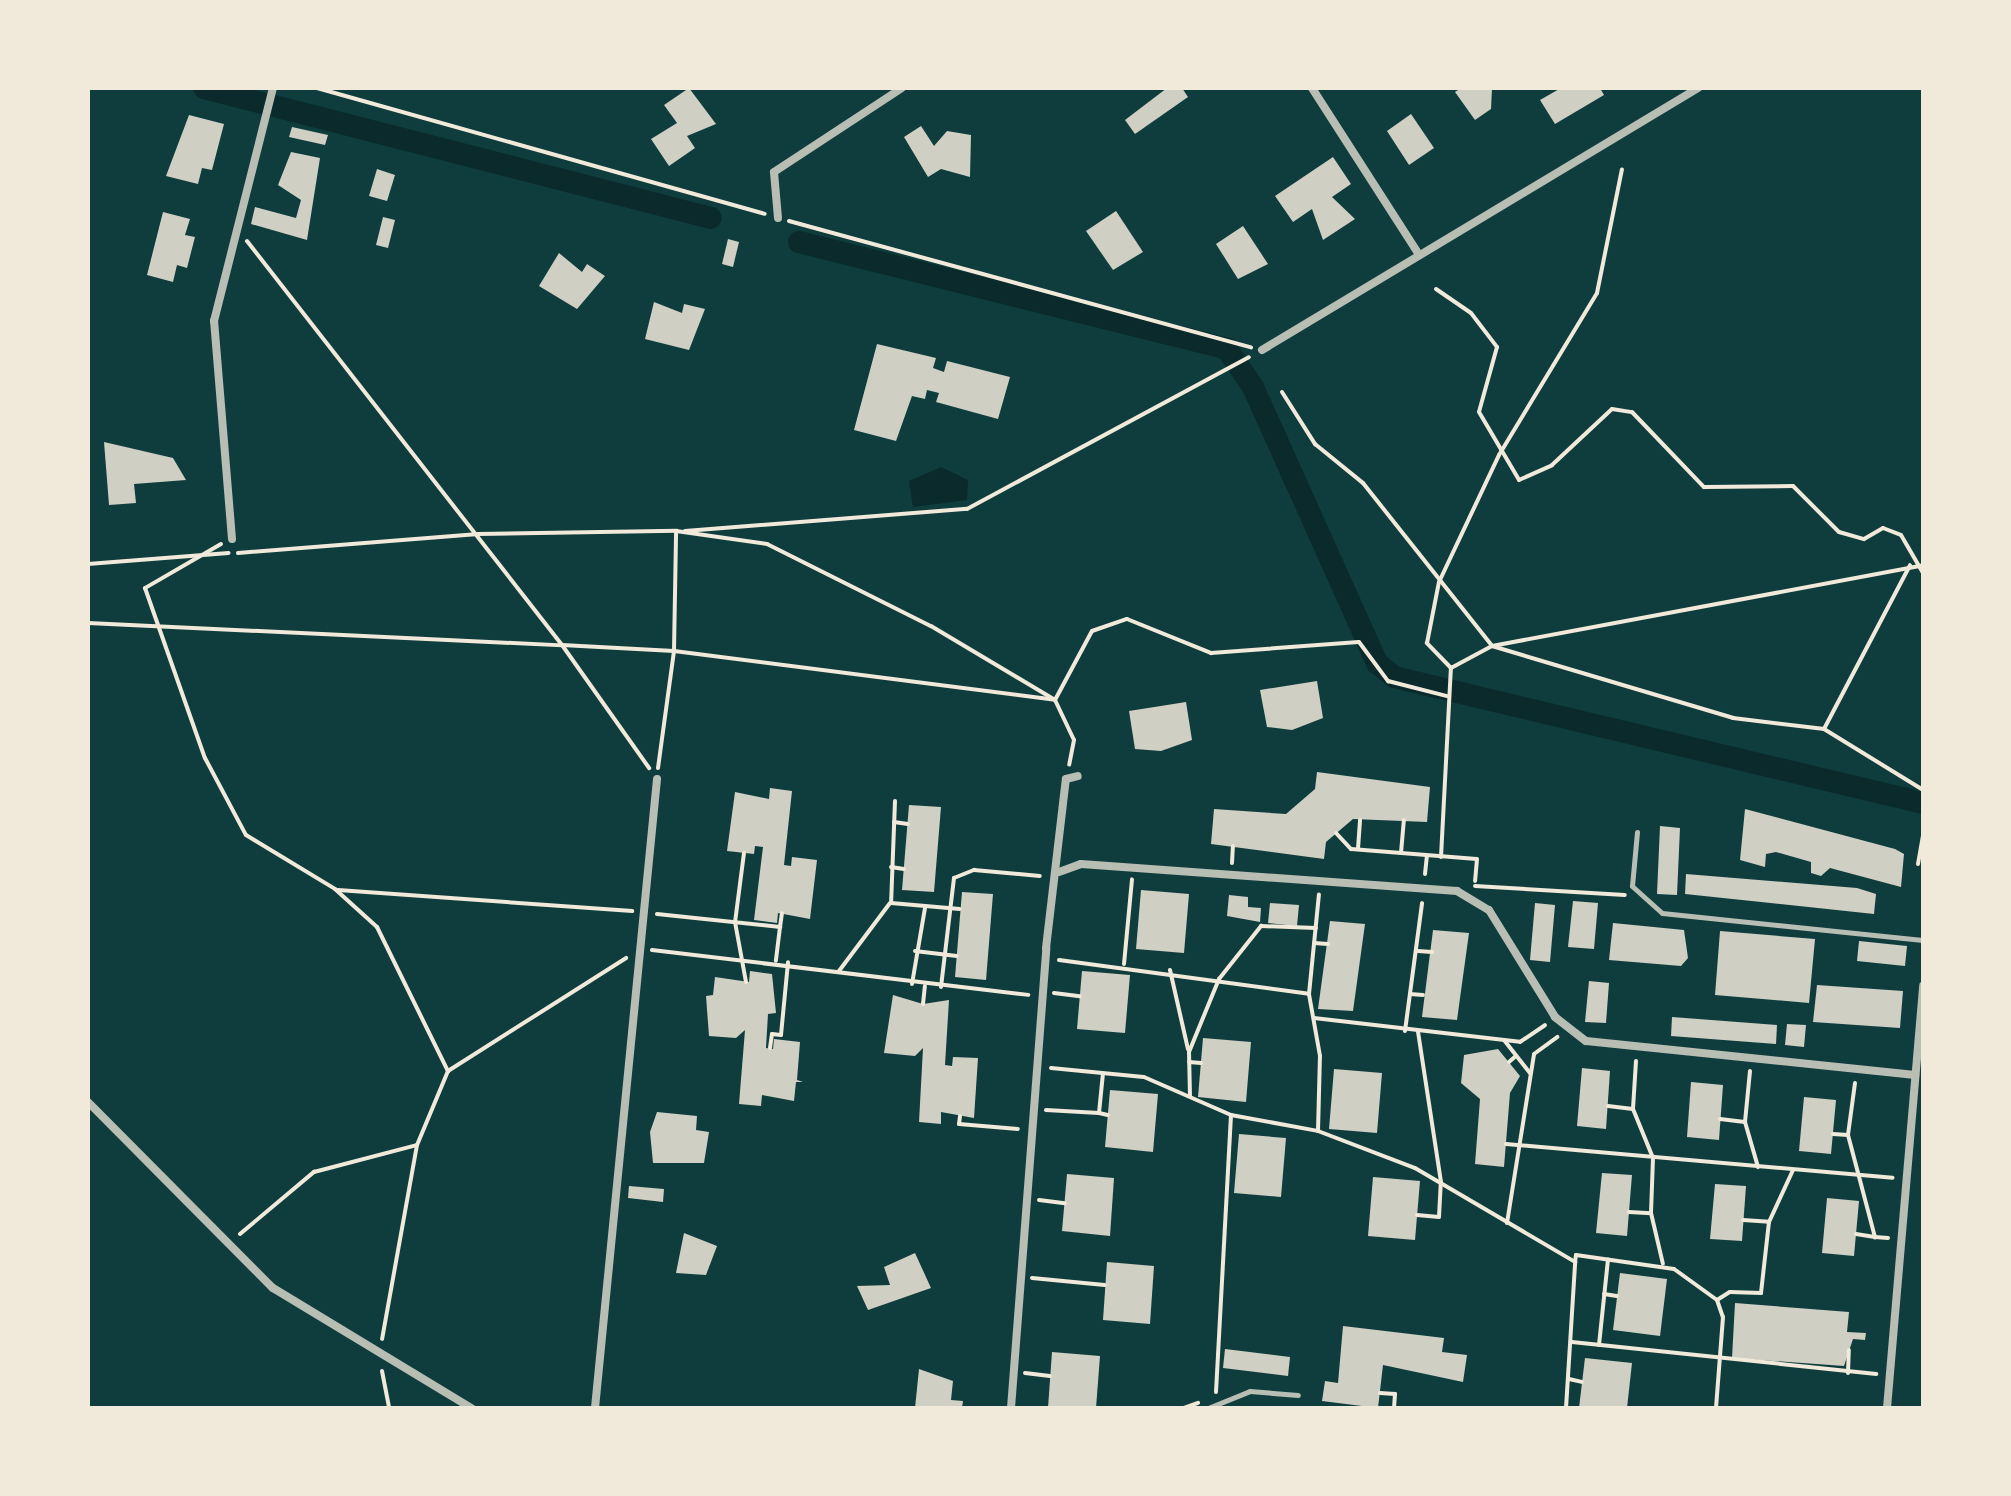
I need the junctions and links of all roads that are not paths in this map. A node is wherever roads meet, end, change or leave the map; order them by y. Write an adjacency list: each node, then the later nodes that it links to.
1 (273, 88): 8 (street)
2 (902, 88): 5 (street)
3 (1312, 88): 6 (street)
4 (1698, 88): 6 (street)
5 (778, 218)
6 (1418, 253): 7 (street)
7 (1262, 350)
8 (232, 539)
9 (1078, 776): 12 (street)
10 (657, 779): 19 (street)
11 (1637, 832): 13 (lane)
12 (1057, 874): 15 (street); 20 (street)
13 (1923, 940)
14 (1923, 986): 15 (street)
15 (1915, 1075): 22 (street)
16 (88, 1102): 18 (street)
17 (1298, 1395): 21 (lane)
18 (471, 1408)
19 (595, 1408)
20 (1011, 1408)
21 (1208, 1408)
22 (1887, 1408)

